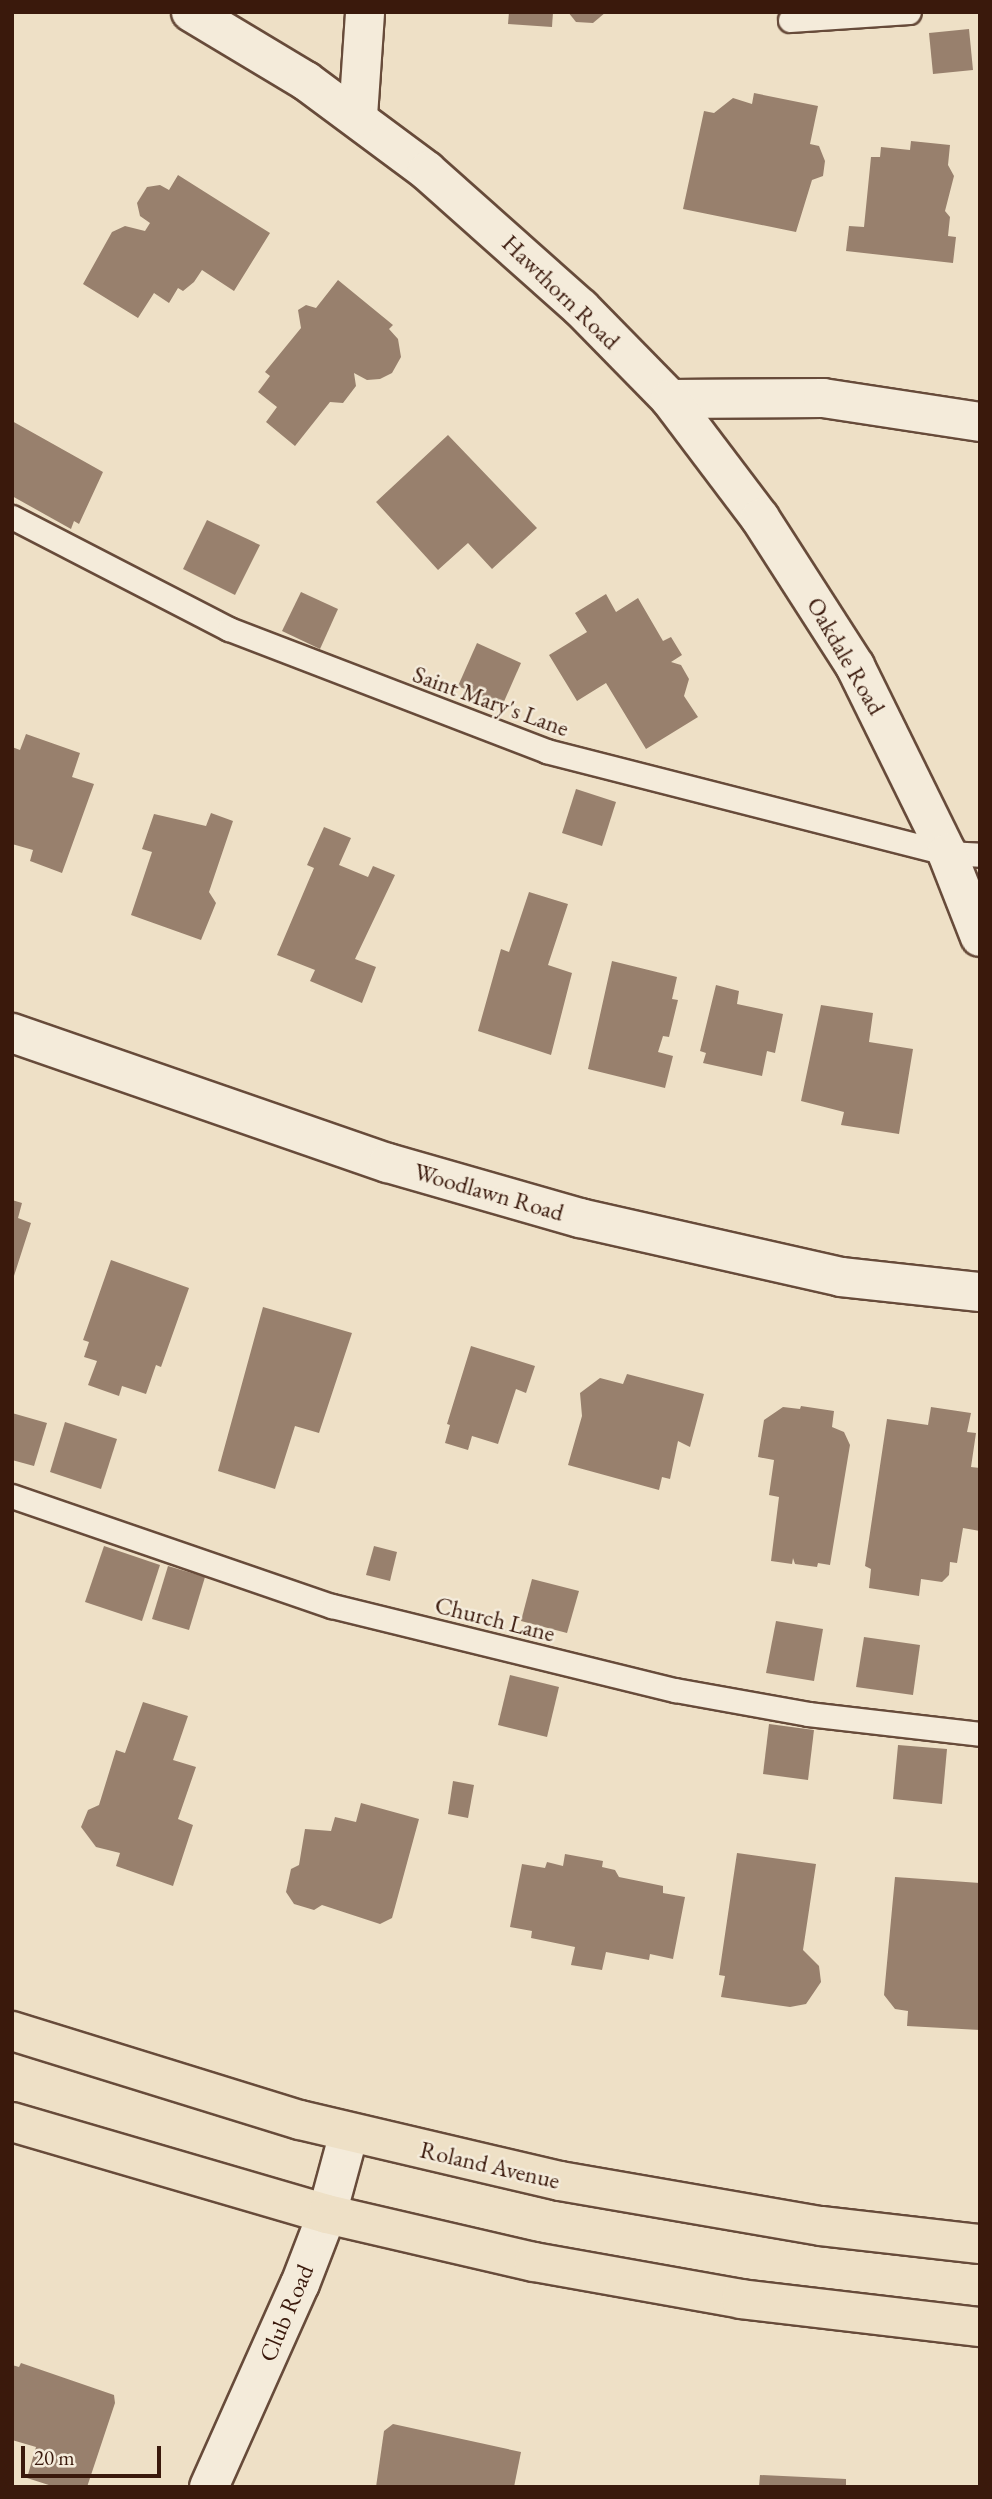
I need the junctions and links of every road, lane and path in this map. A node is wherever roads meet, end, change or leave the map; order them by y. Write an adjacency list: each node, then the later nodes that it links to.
1 (191, 12): 5 (street, Hawthorn Road)
2 (365, 12): 5 (street)
3 (909, 12): 4 (lane)
4 (790, 20)
5 (358, 116): 6 (street, Hawthorn Road)
6 (670, 399): 7 (street); 9 (street, Oakdale Road)
7 (980, 422)
8 (12, 517): 9 (lane, Saint Mary's Lane)
9 (964, 854): 10 (street, Oakdale Road)
10 (980, 937)
11 (12, 1033): 12 (street, Woodlawn Road)
12 (980, 1292)
13 (12, 1496): 14 (lane, Church Lane)
14 (980, 1734)
15 (12, 2031): 17 (main road, Roland Avenue)
16 (12, 2122): 18 (main road)
17 (349, 2133): 18 (street, Club Road); 19 (main road, Roland Avenue)
18 (327, 2214): 20 (main road); 21 (street, Club Road)
19 (980, 2244)
20 (980, 2327)
21 (209, 2487)

